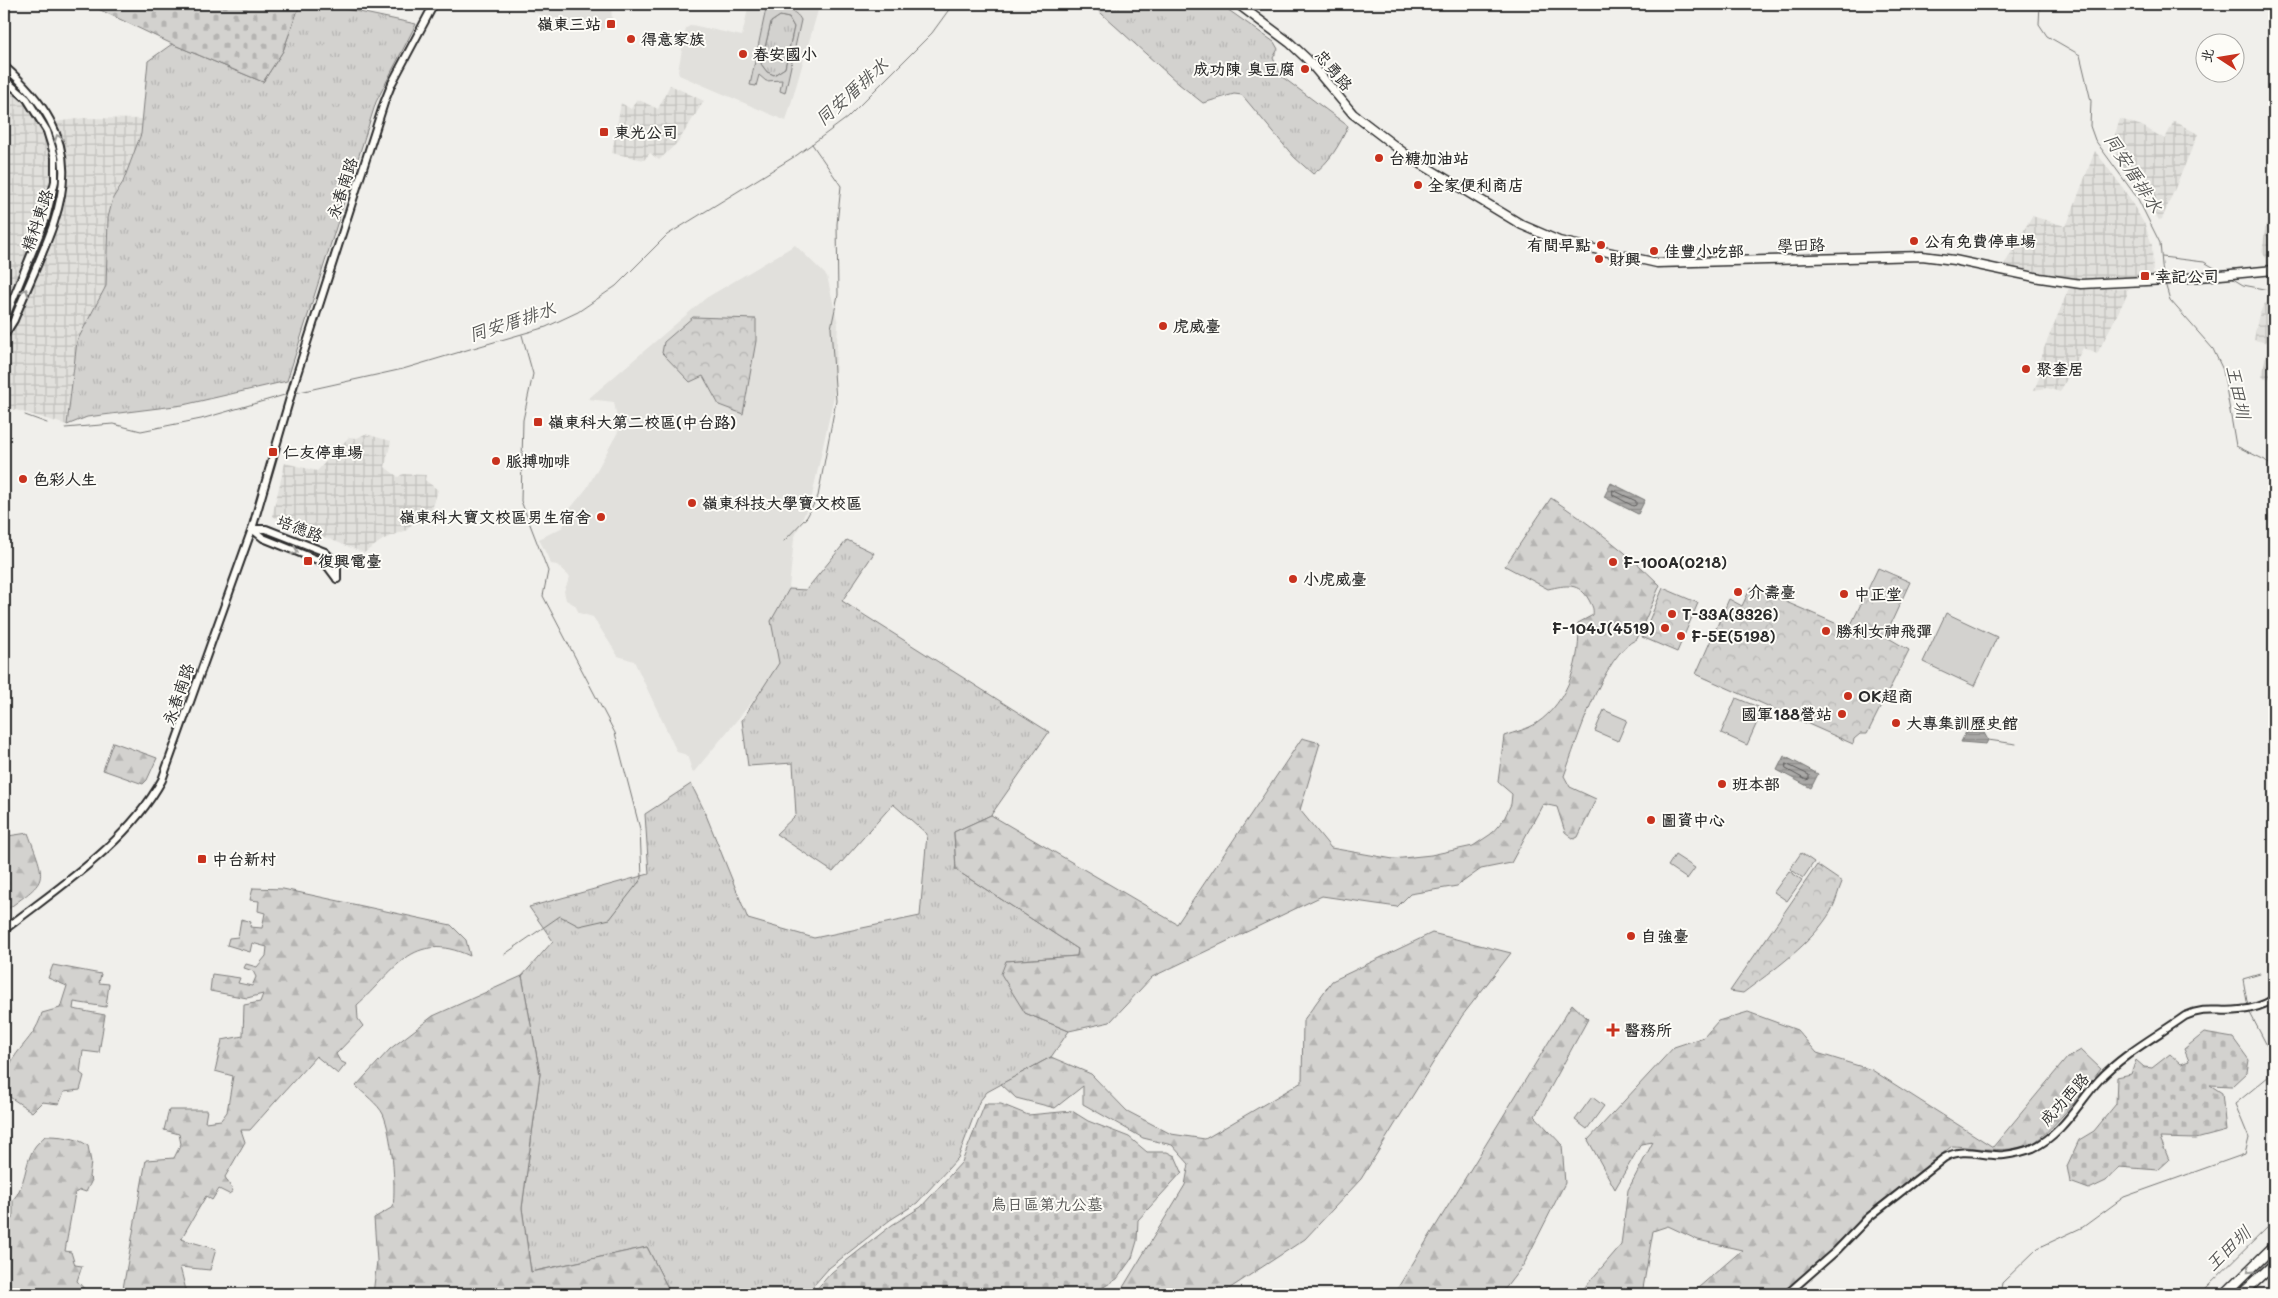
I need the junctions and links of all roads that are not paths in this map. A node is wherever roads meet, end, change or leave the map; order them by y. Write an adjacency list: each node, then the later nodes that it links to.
1 (434, 4): 9 (street, 永春南路)
2 (1238, 4): 5 (main road, 忠勇路)
3 (4, 66): 8 (street, 精科東路, one-way to 3)
4 (4, 79): 7 (street, 精科東路)
5 (1408, 156): 6 (main road, 學田路)
6 (2274, 270)
7 (4, 322)
8 (4, 336)
9 (252, 529): 9 (street, 培德路, one-way to 9); 10 (street, 永春南路)
10 (4, 930)
11 (2274, 999): 14 (street, 成功西路)
12 (2274, 1246): 15 (highway, one-way to 15)
13 (2274, 1264): 16 (highway)
14 (1788, 1294)
15 (2225, 1294)
16 (2242, 1294)

